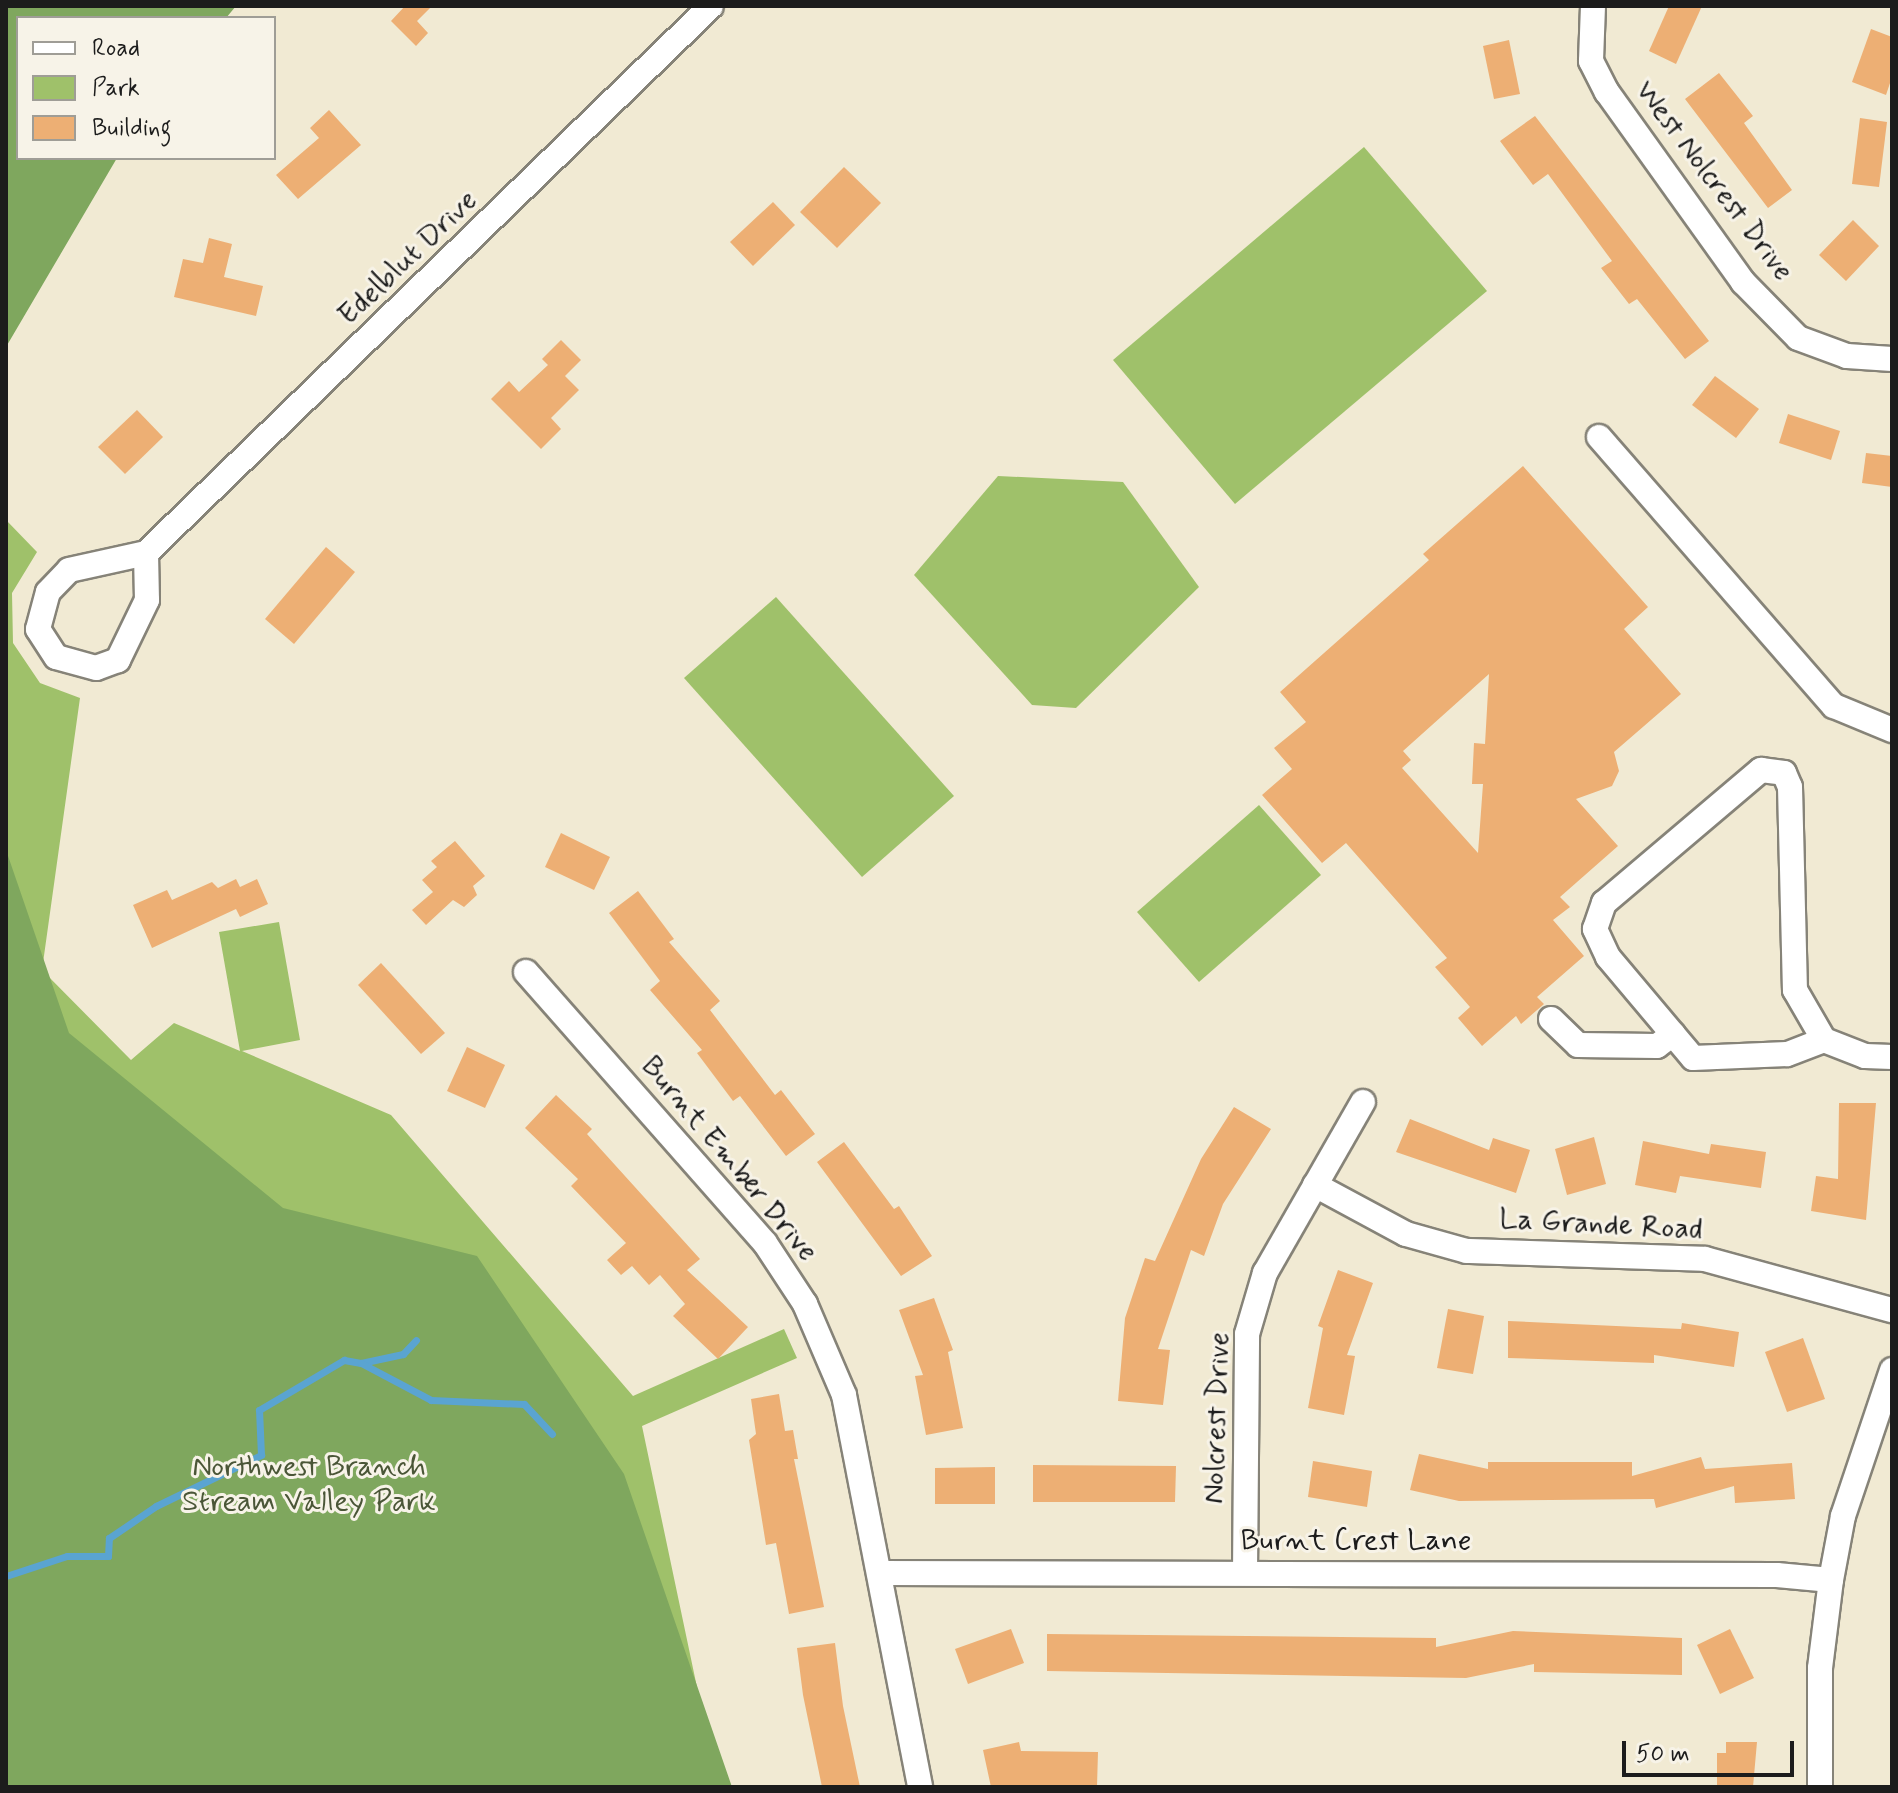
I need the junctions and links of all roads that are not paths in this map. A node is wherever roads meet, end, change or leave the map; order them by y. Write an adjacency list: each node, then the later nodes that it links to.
1 (711, 6): 5 (street, Edelblut Drive)
2 (1593, 6): 3 (street, West Nolcrest Drive)
3 (1892, 359)
4 (1599, 437): 6 (street)
5 (146, 553): 5 (street)
6 (1892, 730)
7 (526, 972): 16 (street, Burnt Ember Drive)
8 (1551, 1019): 9 (street)
9 (1673, 1034): 10 (street); 10 (street)
10 (1824, 1040): 11 (street)
11 (1892, 1057)
12 (1363, 1102): 13 (street, Nolcrest Drive)
13 (1315, 1185): 14 (street, La Grande Road); 17 (street, Nolcrest Drive)
14 (1892, 1310)
15 (1892, 1370): 18 (street)
16 (880, 1573): 17 (street, Burnt Crest Lane); 19 (street, Burnt Ember Drive)
17 (1245, 1573): 18 (street, Burnt Crest Lane)
18 (1831, 1580): 20 (street)
19 (920, 1787)
20 (1820, 1787)

